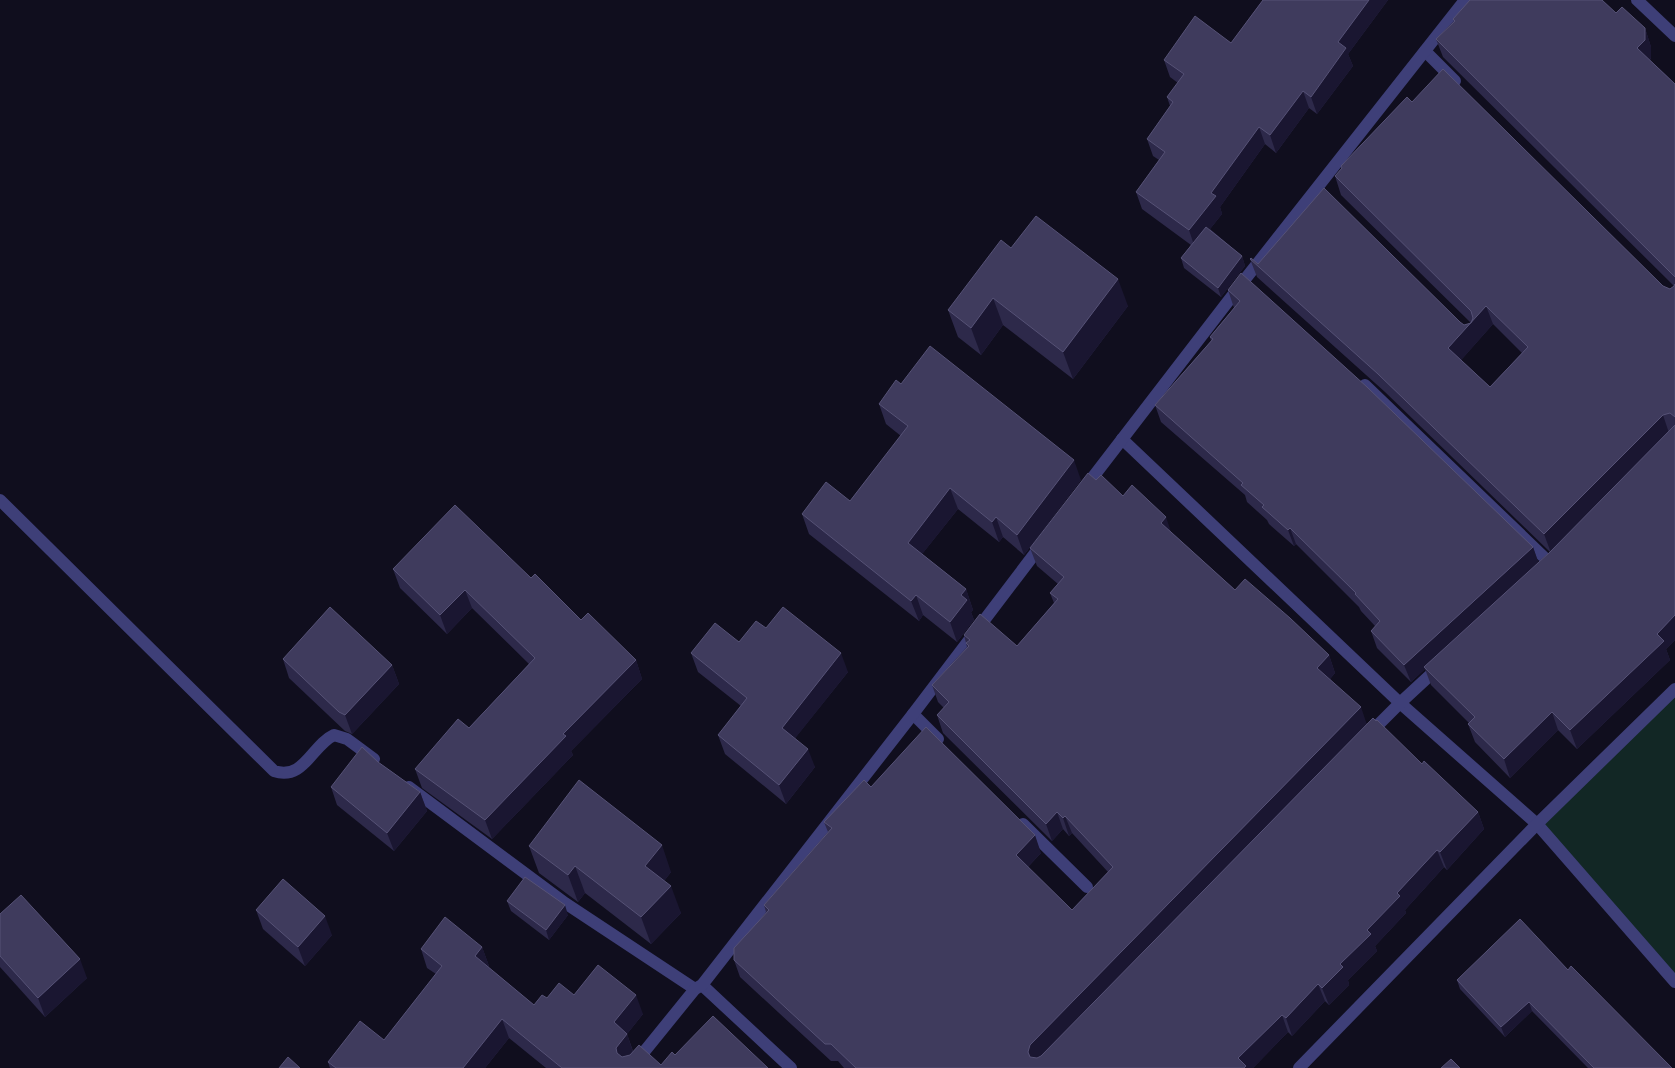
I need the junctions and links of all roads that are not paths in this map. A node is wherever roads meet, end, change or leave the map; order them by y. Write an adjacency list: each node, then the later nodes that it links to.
1 (1465, 0): 4 (street)
2 (1637, 0): 3 (street)
3 (1675, 36)
4 (1425, 51): 5 (street); 7 (street)
5 (1466, 92)
6 (1357, 378): 11 (street)
7 (1122, 439): 9 (street); 14 (street)
8 (0, 500): 18 (street)
9 (1074, 502)
10 (1050, 533): 15 (street)
11 (1551, 564)
12 (1450, 656): 14 (street)
13 (1675, 689): 21 (street)
14 (1400, 703): 16 (street); 21 (street)
15 (913, 714): 17 (street); 24 (street)
16 (1359, 745)
17 (948, 749)
18 (384, 768)
19 (398, 780): 24 (street)
20 (1017, 818): 22 (street)
21 (1537, 824): 23 (street); 27 (street)
22 (1087, 887)
23 (1675, 982)
24 (698, 987): 25 (street); 26 (street)
25 (631, 1068)
26 (791, 1068)
27 (1299, 1068)

